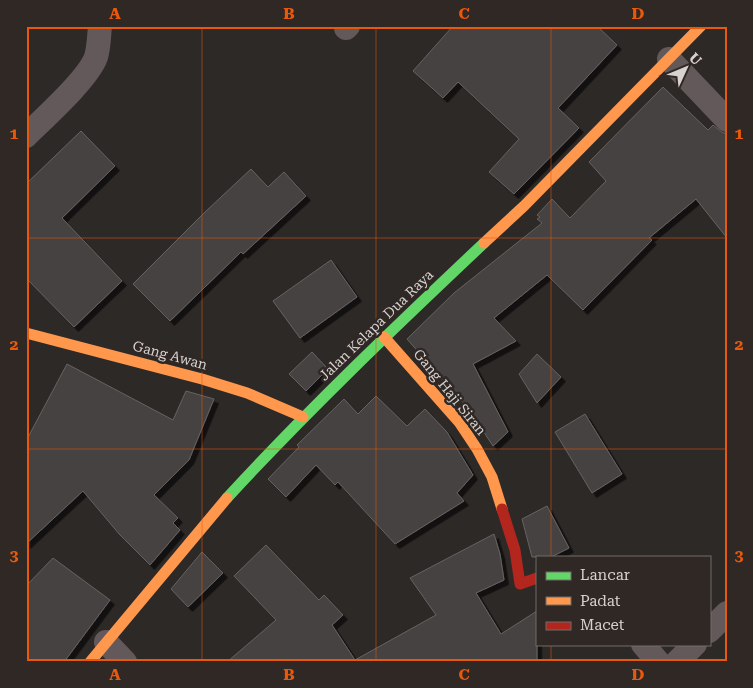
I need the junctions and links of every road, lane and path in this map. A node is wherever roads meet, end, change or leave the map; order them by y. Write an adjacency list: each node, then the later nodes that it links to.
1 (100, 26): 5 (street)
2 (698, 29): 3 (main road, Jalan Kelapa Dua Raya)
3 (669, 59): 4 (street); 7 (main road, Jalan Kelapa Dua Raya)
4 (727, 120)
5 (26, 136)
6 (26, 333): 8 (main road, Gang Awan)
7 (384, 337): 8 (main road, Jalan Kelapa Dua Raya); 9 (main road, Gang Haji Siran)
8 (303, 417): 12 (main road, Jalan Kelapa Dua Raya)
9 (536, 578)
10 (727, 613): 11 (street)
11 (710, 630)
12 (106, 642): 15 (main road, Jalan Kelapa Dua Raya); 16 (street)
13 (644, 646): 17 (street)
14 (693, 646): 18 (street)
15 (90, 662)
16 (125, 662)
17 (658, 662)
18 (677, 662)

